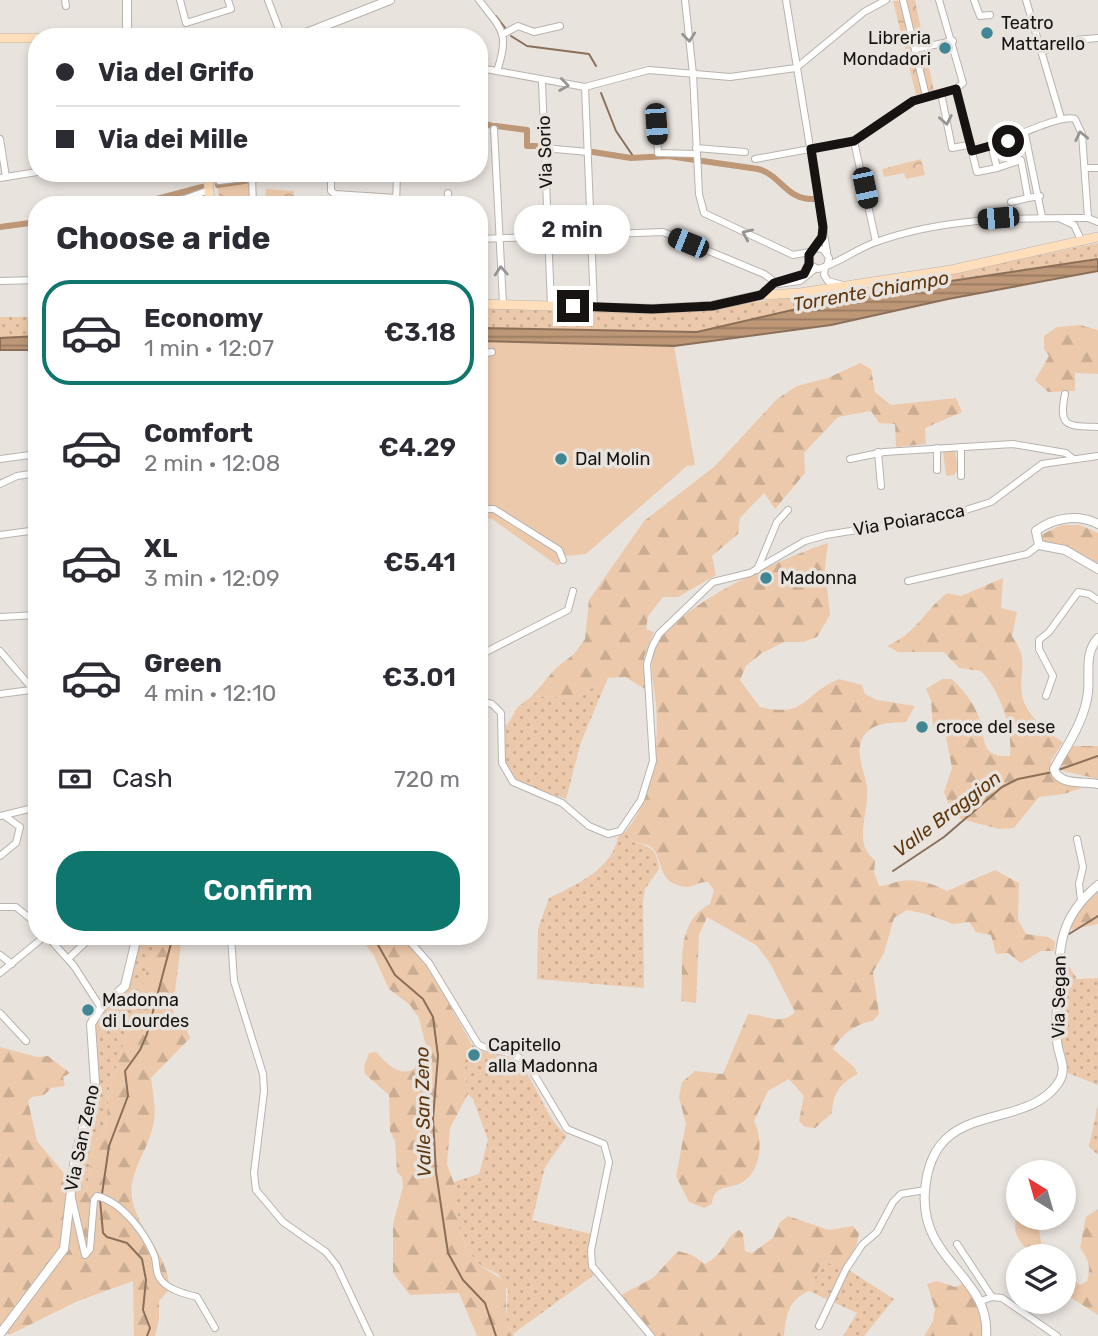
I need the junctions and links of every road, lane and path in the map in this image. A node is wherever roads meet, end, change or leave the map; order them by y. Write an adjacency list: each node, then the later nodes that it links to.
1 (127, 0): 17 (street)
2 (180, 0): 3 (street)
3 (228, 0)
4 (268, 0): 18 (street)
5 (390, 0): 14 (street)
6 (479, 0): 20 (street)
7 (685, 0): 30 (street, one-way to 30)
8 (786, 0): 27 (street)
9 (886, 0): 27 (street)
10 (903, 0): 25 (street)
11 (939, 0): 24 (street)
12 (974, 0): 15 (street)
13 (1026, 0): 26 (street)
14 (370, 4): 19 (street)
15 (990, 15)
16 (560, 26): 20 (street)
17 (127, 28)
18 (279, 28)
19 (316, 28)
20 (505, 33): 29 (street)
21 (0, 38): 22 (main road)
22 (28, 38)
23 (1098, 38): 26 (street)
24 (953, 41): 25 (street); 33 (street)
25 (915, 49): 35 (street)
26 (1041, 52): 37 (street)
27 (796, 68): 30 (street); 45 (street)
28 (488, 69): 29 (street)
29 (497, 71): 31 (street)
30 (693, 74): 32 (street); 46 (street)
31 (542, 82): 32 (street, one-way to 32); 42 (street, Via Sorio)
32 (585, 88): 47 (street)
33 (956, 89): 34 (street); 43 (street)
34 (941, 93): 35 (street); 43 (street, one-way to 43)
35 (926, 96): 41 (street)
36 (655, 107): 46 (street)
37 (1061, 118): 39 (street); 50 (street, one-way to 37)
38 (494, 129): 71 (street)
39 (1025, 134): 44 (street); 61 (street)
40 (0, 139): 54 (street)
41 (854, 141): 45 (street); 74 (street)
42 (544, 148): 47 (street); 69 (street, Via Sorio)
43 (970, 148): 44 (street); 51 (street)
44 (992, 148): 51 (street)
45 (811, 149): 49 (street); 70 (street)
46 (696, 151): 48 (street); 76 (street, one-way to 46)
47 (588, 152): 68 (street)
48 (745, 152)
49 (755, 159)
50 (1085, 167): 52 (street); 66 (street)
51 (997, 168): 62 (street)
52 (1098, 168)
53 (28, 173): 54 (street)
54 (3, 177)
55 (209, 182): 57 (main road)
56 (331, 182): 60 (street)
57 (209, 190): 58 (street); 59 (main road)
58 (193, 196)
59 (209, 196)
60 (350, 196)
61 (1040, 196): 62 (street); 64 (street)
62 (1028, 198): 63 (street)
63 (1011, 202)
64 (1042, 216): 65 (street); 74 (street)
65 (1059, 218): 66 (street); 75 (street)
66 (1088, 218): 67 (street)
67 (1098, 222)
68 (591, 235): 69 (street); 84 (street); 90 (street)
69 (548, 237): 71 (street); 89 (street, Via Sorio)
70 (822, 237): 76 (street); 77 (street)
71 (499, 238): 72 (street); 88 (street, one-way to 71)
72 (488, 239)
73 (1098, 239): 75 (main road)
74 (876, 242): 78 (street)
75 (1082, 242): 85 (main road)
76 (811, 251): 77 (street); 79 (street)
77 (827, 254): 78 (street); 80 (street)
78 (843, 258): 80 (street)
79 (809, 264): 81 (street); 84 (street)
80 (826, 266): 81 (street); 85 (street)
81 (815, 269): 84 (street)
82 (28, 280): 83 (street)
83 (0, 281)
84 (774, 283): 86 (street)
85 (845, 286): 86 (main road)
86 (761, 295): 90 (main road)
87 (488, 304): 88 (main road)
88 (503, 304): 89 (main road)
89 (551, 306): 90 (main road)
90 (594, 306)
91 (492, 352): 92 (street)
92 (488, 353)
93 (1065, 394): 94 (street)
94 (1098, 427)
95 (961, 447): 96 (street); 100 (street); 105 (street)
96 (937, 448): 97 (street); 103 (street)
97 (878, 452): 102 (street); 107 (street)
98 (28, 454): 101 (street)
99 (1098, 456): 100 (street, Via Poiaracca)
100 (1072, 458): 116 (street, Via Poiaracca)
101 (0, 459)
102 (850, 459)
103 (937, 470)
104 (28, 474): 106 (street)
105 (961, 476)
106 (0, 484)
107 (881, 486)
108 (488, 509): 114 (street)
109 (788, 510): 116 (street)
110 (1098, 524): 113 (street)
111 (28, 531): 112 (street)
112 (0, 535)
113 (1039, 545): 115 (street); 117 (street)
114 (563, 560)
115 (1098, 569)
116 (757, 570): 129 (street, Via Poiaracca)
117 (908, 582)
118 (573, 592): 124 (street)
119 (1098, 600): 128 (street)
120 (28, 615): 121 (street)
121 (0, 617)
122 (1098, 638): 130 (street)
123 (0, 651): 125 (street)
124 (488, 651)
125 (28, 685)
126 (28, 692): 127 (street)
127 (0, 694)
128 (1046, 696)
129 (488, 703)
130 (1098, 784)
131 (28, 809): 132 (street)
132 (3, 816): 134 (street)
133 (1077, 839): 136 (street)
134 (0, 856)
135 (1098, 885): 136 (street, Via Segan)
136 (1081, 900): 153 (street, Via Segan)
137 (0, 907): 138 (street)
138 (28, 917)
139 (35, 945): 147 (street)
140 (55, 945): 146 (street)
141 (83, 945): 146 (street)
142 (134, 945): 149 (street, Via San Zeno)
143 (232, 945): 160 (street)
144 (413, 945): 161 (street)
145 (0, 954): 147 (street)
146 (68, 959): 149 (street)
147 (12, 964): 148 (street)
148 (0, 973)
149 (101, 1007): 152 (street, Via San Zeno)
150 (0, 1013): 151 (street)
151 (26, 1041)
152 (69, 1189): 158 (street); 159 (street, Via San Zeno)
153 (925, 1190): 156 (street, Via Segan); 157 (street)
154 (957, 1244): 155 (street)
155 (992, 1297): 156 (street); 163 (street)
156 (981, 1301): 162 (street)
157 (819, 1326)
158 (215, 1328)
159 (0, 1334)
160 (370, 1336)
161 (651, 1336)
162 (986, 1336)
163 (1057, 1336)

